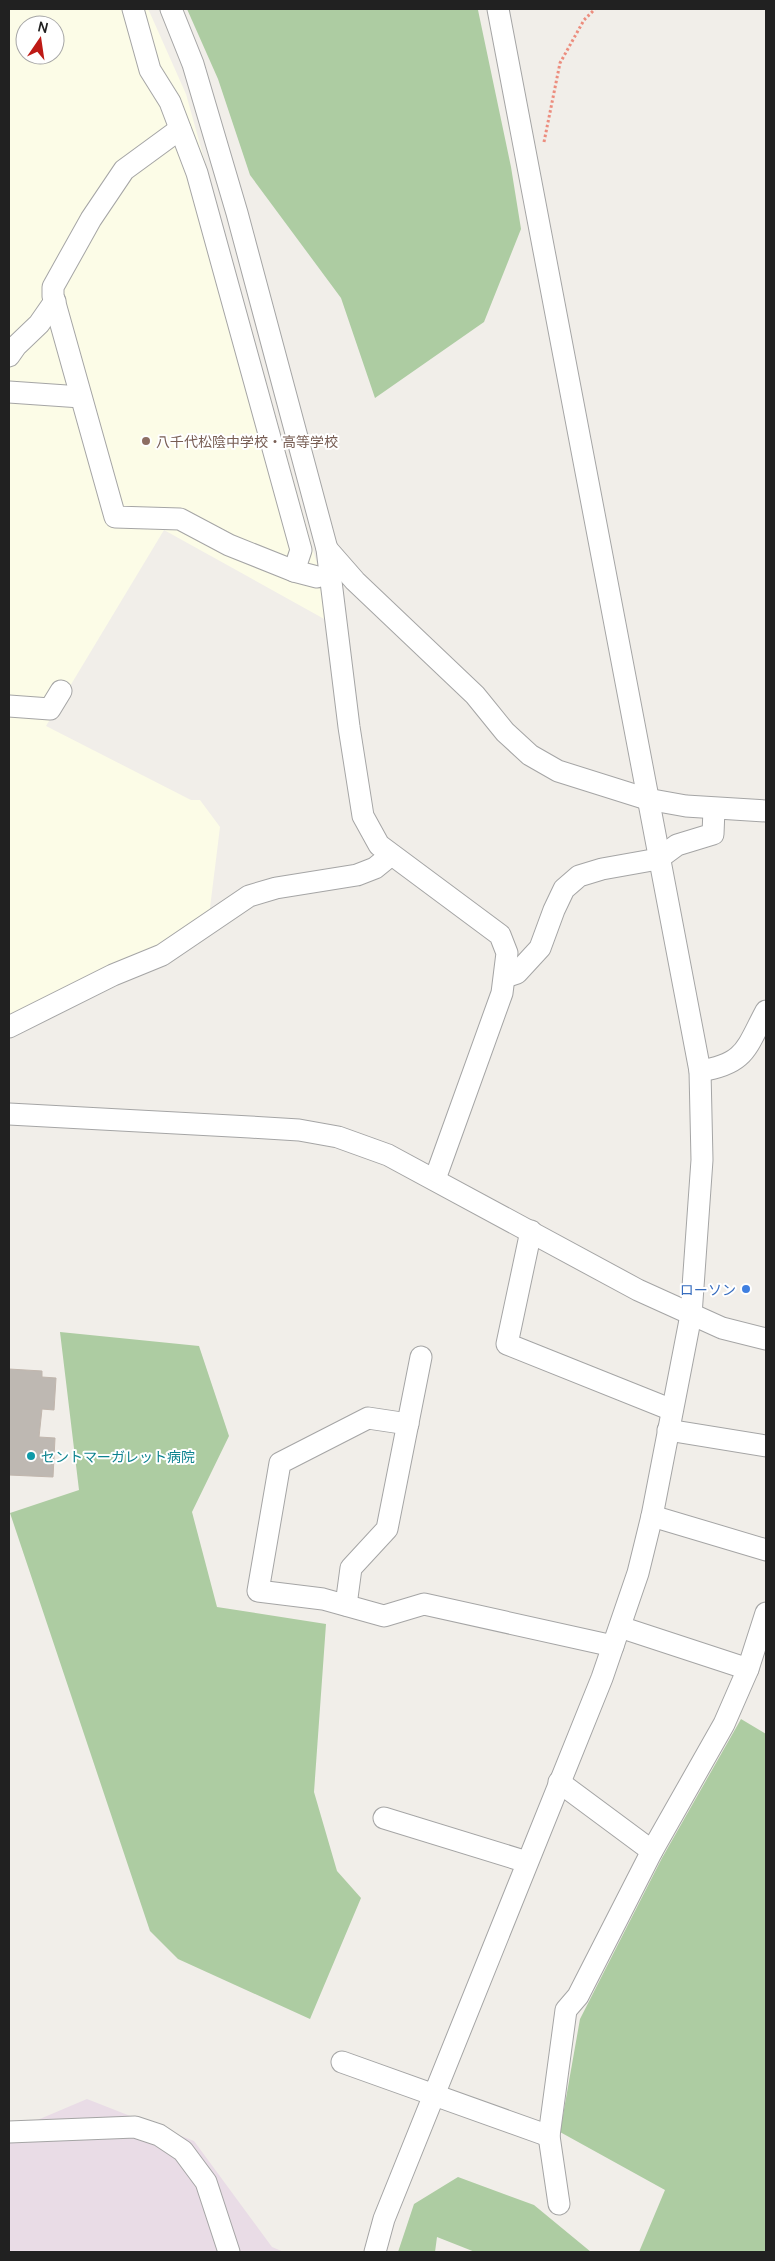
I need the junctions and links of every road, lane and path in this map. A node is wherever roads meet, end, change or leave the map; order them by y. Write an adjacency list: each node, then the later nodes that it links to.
1 (133, 9): 5 (street)
2 (171, 9): 11 (street)
3 (498, 9): 6 (street)
4 (595, 9): 6 (path)
5 (180, 129): 7 (street); 12 (street)
6 (526, 152): 16 (street)
7 (55, 301): 8 (street); 10 (street)
8 (9, 356)
9 (9, 392): 10 (street)
10 (81, 397): 12 (street)
11 (327, 549): 16 (street); 19 (street)
12 (294, 571): 13 (street)
13 (316, 577)
14 (61, 691): 15 (street)
15 (9, 706)
16 (647, 798): 17 (street); 20 (street)
17 (714, 809): 18 (street); 20 (street)
18 (766, 811)
19 (391, 855): 21 (street); 23 (street)
20 (658, 859): 21 (street); 24 (street)
21 (505, 977): 26 (street)
22 (766, 1011): 24 (street)
23 (9, 1027)
24 (700, 1071): 28 (street)
25 (9, 1114): 26 (street)
26 (435, 1179): 27 (street)
27 (531, 1231): 28 (street); 31 (street)
28 (691, 1315): 29 (street); 31 (street)
29 (766, 1339)
30 (421, 1357): 32 (street)
31 (670, 1420): 33 (street); 34 (street)
32 (408, 1424): 36 (street); 36 (street)
33 (766, 1446)
34 (652, 1516): 35 (street); 38 (street)
35 (766, 1550)
36 (346, 1605): 38 (street)
37 (766, 1612): 39 (street)
38 (616, 1637): 39 (street); 40 (street)
39 (748, 1669): 42 (street)
40 (560, 1782): 42 (street); 43 (street)
41 (384, 1818): 43 (street)
42 (652, 1851): 47 (street)
43 (527, 1862): 45 (street)
44 (342, 2062): 45 (street)
45 (433, 2096): 47 (street); 50 (street)
46 (9, 2132): 49 (street)
47 (549, 2136): 48 (street)
48 (559, 2204)
49 (229, 2252)
50 (375, 2252)

